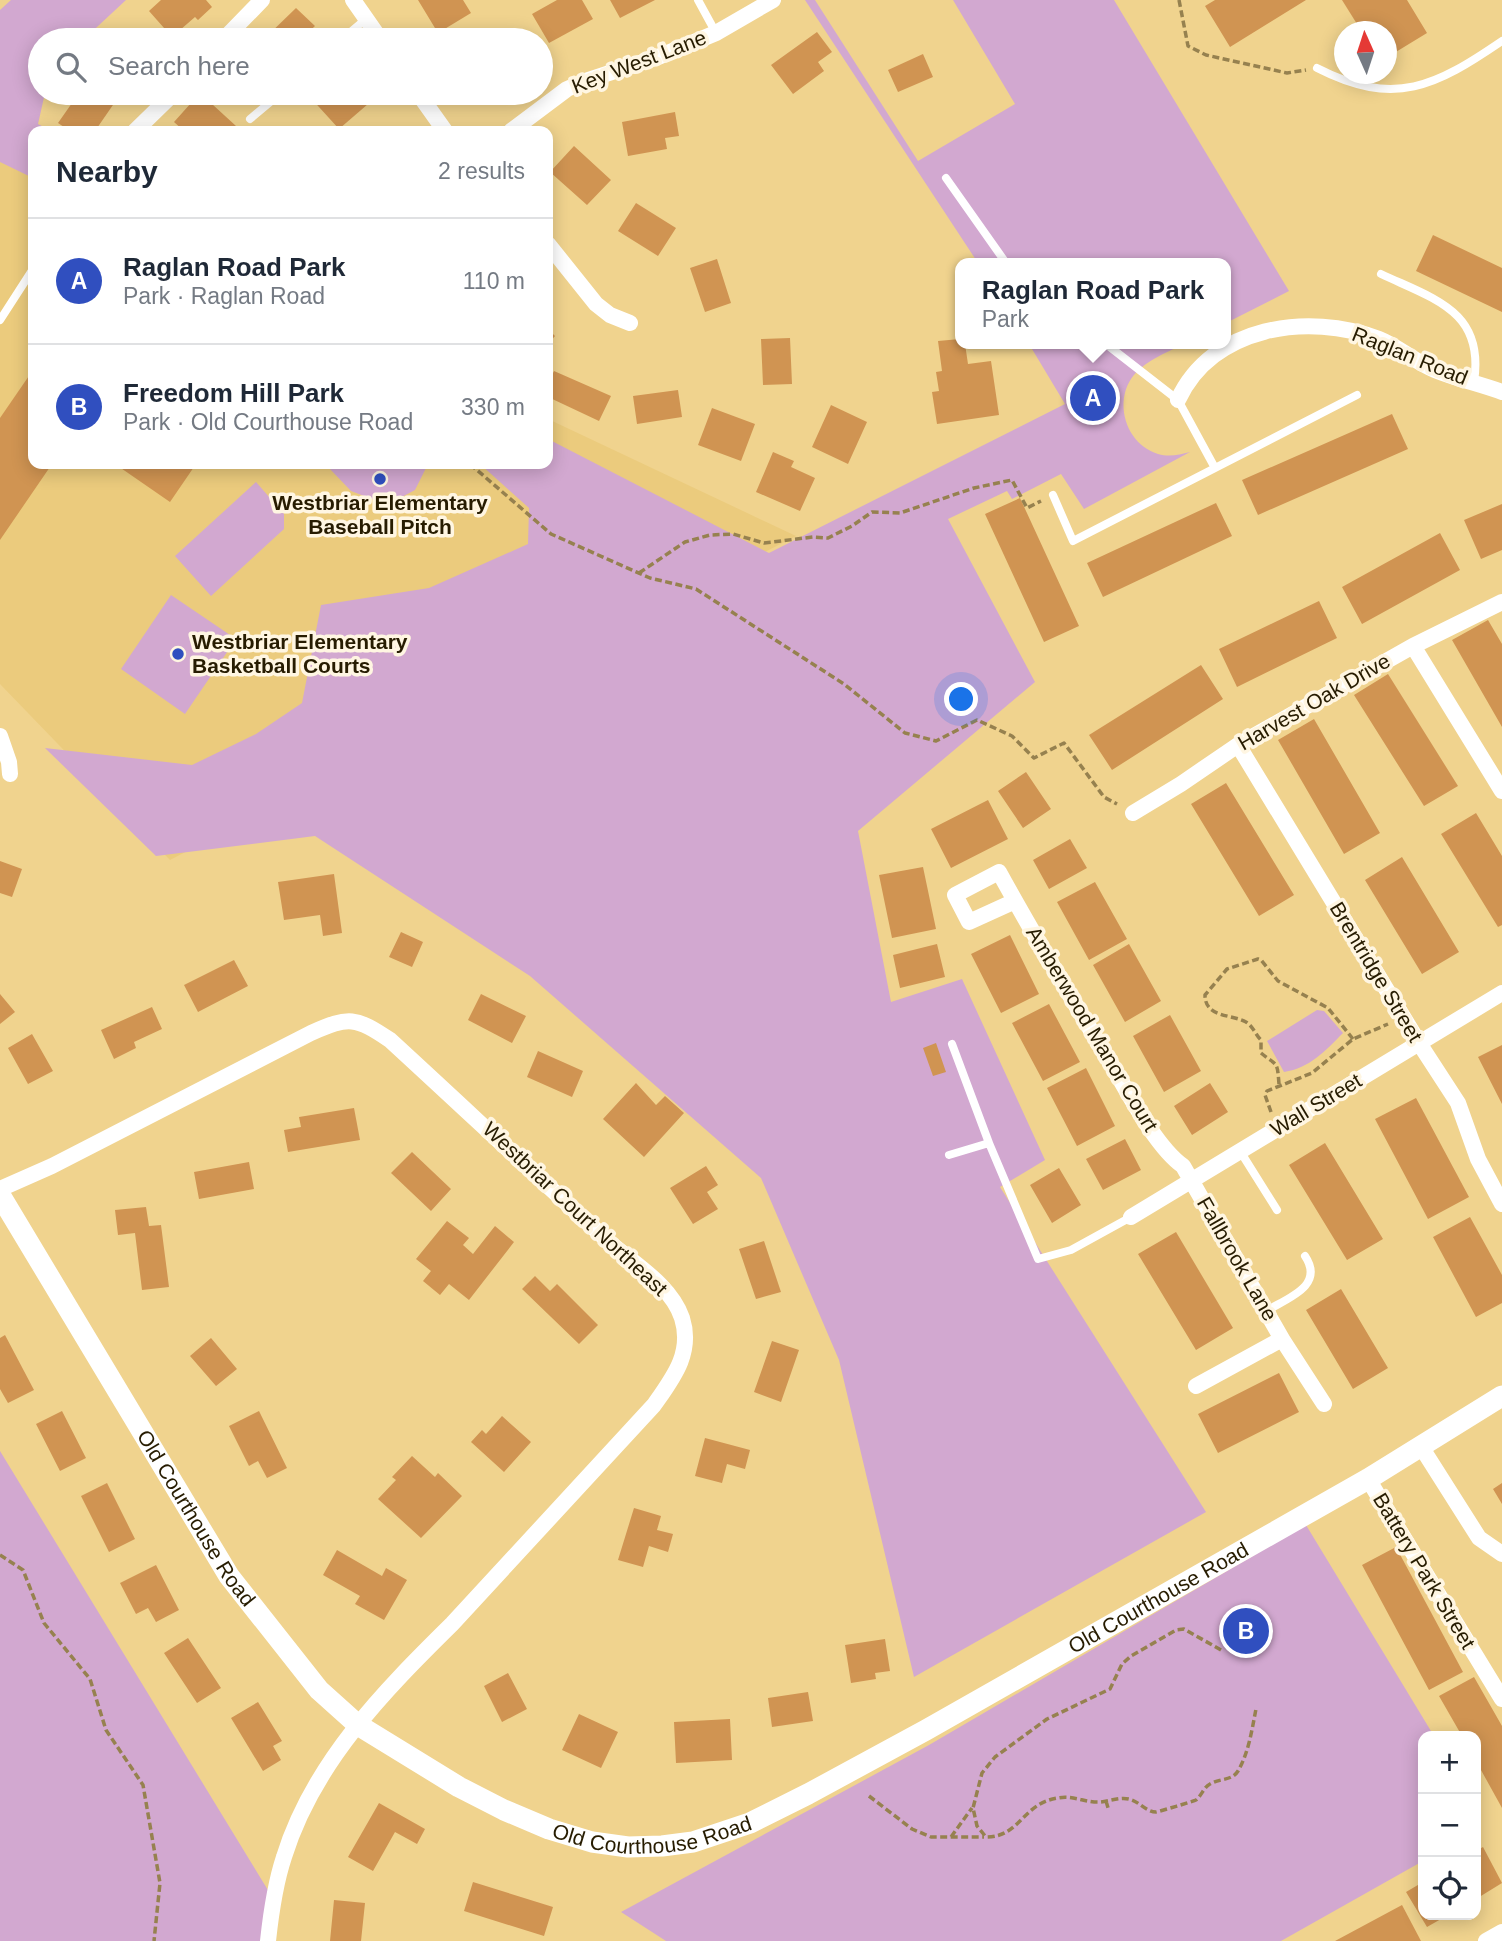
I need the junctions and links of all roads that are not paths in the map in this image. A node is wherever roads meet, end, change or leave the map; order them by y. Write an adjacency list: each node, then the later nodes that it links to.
1 (262, 0): 6 (street)
2 (353, 0): 5 (street)
3 (698, 0): 9 (lane)
4 (773, 0): 9 (street, Key West Lane)
5 (366, 19): 7 (lane); 8 (street)
6 (235, 28)
7 (355, 28)
8 (372, 28)
9 (716, 33): 12 (street, Key West Lane)
10 (1502, 41): 11 (lane)
11 (1317, 68)
12 (553, 100)
13 (162, 105): 18 (street)
14 (267, 105): 17 (lane)
15 (427, 105): 19 (street)
16 (546, 105): 20 (street, Key West Lane)
17 (250, 120)
18 (140, 126)
19 (441, 126)
20 (518, 126)
21 (946, 178): 23 (lane)
22 (553, 250): 27 (street)
23 (1002, 258)
24 (1381, 274): 31 (lane)
25 (28, 276): 26 (lane)
26 (0, 320)
27 (630, 323)
28 (1231, 345): 31 (street, Raglan Road)
29 (1112, 349): 34 (lane)
30 (1221, 349): 34 (street, Raglan Road)
31 (1474, 383): 32 (street, Raglan Road)
32 (1502, 392)
33 (1357, 395): 35 (lane)
34 (1178, 400): 35 (lane)
35 (1215, 468): 36 (lane)
36 (1052, 495)
37 (1502, 602): 38 (street, Harvest Oak Drive)
38 (1413, 646): 40 (street, Harvest Oak Drive); 42 (street)
39 (0, 736): 41 (street)
40 (1238, 745): 43 (street, Harvest Oak Drive); 46 (street, Brentridge Street)
41 (10, 774)
42 (1502, 791)
43 (1133, 813)
44 (1015, 901): 44 (street, Amberwood Manor Court); 51 (street, Amberwood Manor Court)
45 (1502, 993): 46 (street, Wall Street)
46 (1419, 1043): 49 (street, Wall Street); 53 (street, Brentridge Street)
47 (952, 1044): 48 (lane)
48 (989, 1143): 50 (lane); 55 (lane)
49 (1240, 1151): 51 (street, Wall Street); 54 (lane)
50 (950, 1155)
51 (1191, 1180): 55 (street, Wall Street); 57 (street, Fallbrook Lane)
52 (0, 1192): 66 (street, Old Courthouse Road); 66 (street, Westbriar Court Northeast)
53 (1502, 1204)
54 (1277, 1210)
55 (1131, 1217)
56 (1305, 1256): 57 (lane)
57 (1266, 1311): 58 (street, Fallbrook Lane)
58 (1282, 1339): 59 (street, Fallbrook Lane); 61 (street, Fallbrook Lane)
59 (1196, 1386)
60 (1502, 1396): 62 (street, Old Courthouse Road)
61 (1324, 1404)
62 (1420, 1445): 63 (street, Old Courthouse Road); 64 (street)
63 (1368, 1479): 65 (street, Battery Park Street); 66 (street, Old Courthouse Road)
64 (1502, 1554)
65 (1502, 1699)
66 (358, 1725): 68 (street, Westbriar Court Northeast)
67 (1502, 1932): 69 (street)
68 (268, 1941)
69 (1486, 1941)

